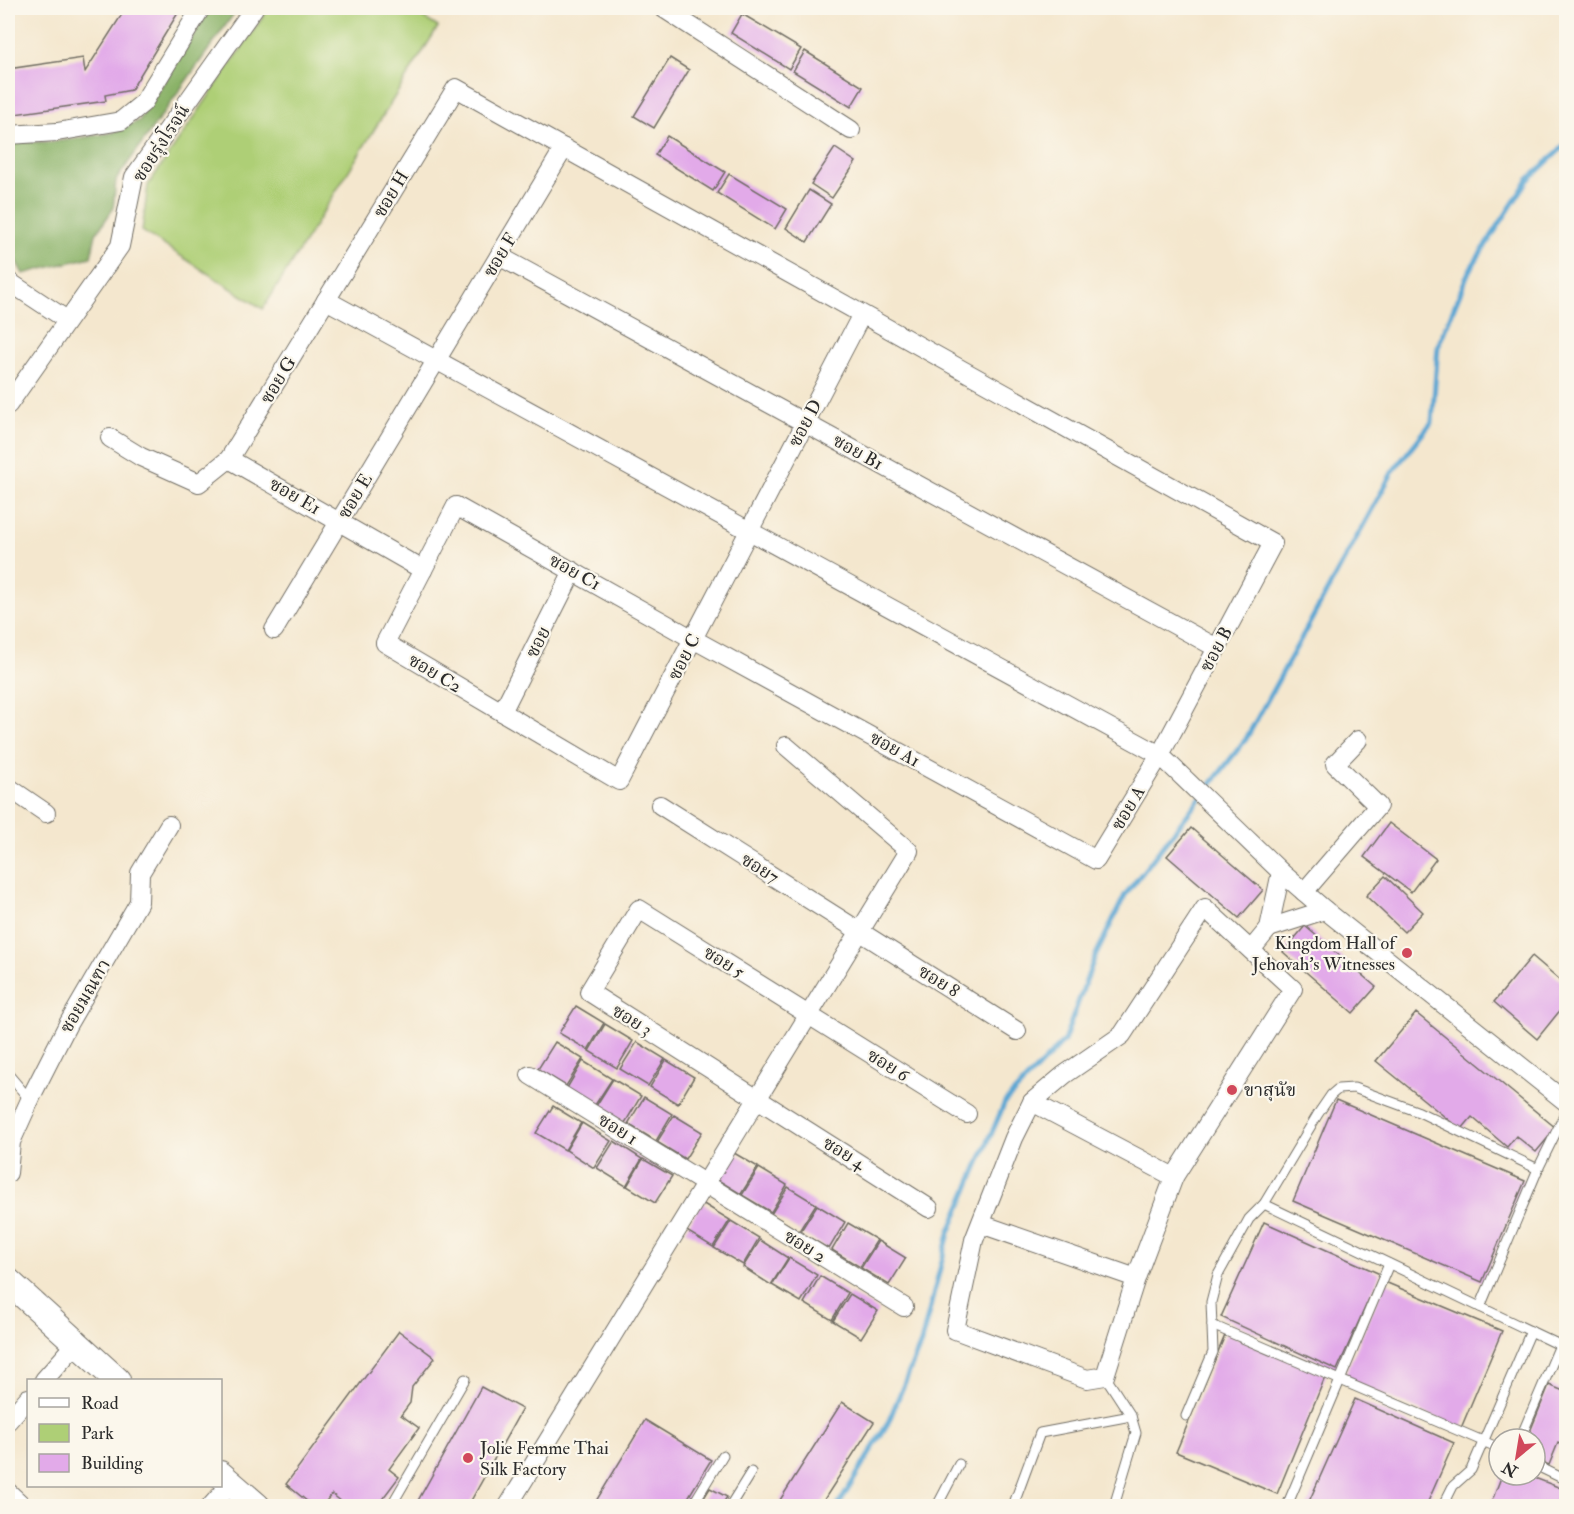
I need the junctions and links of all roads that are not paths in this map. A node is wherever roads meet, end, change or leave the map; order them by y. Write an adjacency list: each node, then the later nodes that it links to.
1 (201, 8): 5 (street)
2 (254, 8): 11 (street, ซอยรุ่งโรจน์)
3 (663, 8): 4 (street)
4 (851, 130)
5 (8, 135)
6 (564, 148): 7 (street, ซอย F); 9 (street, ซอย H); 10 (street)
7 (499, 256): 12 (street, ซอย F); 14 (street, ซอย B1)
8 (8, 281): 11 (street)
9 (326, 300): 12 (street); 16 (street, ซอย G)
10 (862, 314): 14 (street, ซอย D); 24 (street, ซอย B)
11 (67, 320): 13 (street, ซอยรุ่งโรจน์)
12 (435, 361): 18 (street, ซอย E); 19 (street)
13 (8, 405)
14 (805, 424): 19 (street, ซอย D); 24 (street, ซอย B1)
15 (110, 438): 16 (street, ซอย G)
16 (229, 459): 18 (street, ซอย E1)
17 (456, 506): 20 (street, ซอย C2); 21 (street, ซอย C1)
18 (339, 522): 20 (street, ซอย E1); 22 (street, ซอย E)
19 (748, 532): 23 (street, ซอย C); 28 (street)
20 (423, 570): 25 (street, ซอย C2)
21 (573, 572): 23 (street, ซอย C1); 25 (street, ซอย)
22 (274, 630)
23 (693, 639): 29 (street, ซอย C); 34 (street, ซอย A1)
24 (1216, 648): 28 (street, ซอย B)
25 (502, 712): 29 (street, ซอย C2)
26 (1358, 740): 36 (street)
27 (786, 746): 40 (street)
28 (1160, 755): 34 (street, ซอย A); 35 (street)
29 (619, 781)
30 (8, 787): 32 (street)
31 (660, 805): 40 (street, ซอย7)
32 (46, 813)
33 (169, 825): 47 (street, ซอยมณฑา)
34 (1096, 860)
35 (1281, 872): 36 (street); 39 (street)
36 (1304, 892): 38 (street)
37 (639, 909): 42 (street, ซอย 5); 46 (street, ซอย 3)
38 (1325, 910): 39 (street); 49 (street)
39 (1269, 928): 41 (street)
40 (860, 932): 42 (street); 43 (street, ซอย 8)
41 (1251, 950): 48 (street); 54 (street)
42 (809, 1015): 46 (street); 51 (street, ซอย 6)
43 (1017, 1031)
44 (8, 1074): 47 (lane)
45 (530, 1075): 55 (street, ซอย 1)
46 (758, 1099): 55 (street); 57 (street, ซอย 4)
47 (30, 1100): 53 (street, ซอยมณฑา)
48 (1032, 1102): 54 (street); 58 (street)
49 (1566, 1102)
50 (1566, 1112): 52 (lane)
51 (967, 1114)
52 (1538, 1169): 56 (lane); 63 (lane)
53 (8, 1173)
54 (1174, 1177): 60 (street)
55 (706, 1184): 62 (street, ซอย 2); 93 (street)
56 (1264, 1204): 59 (lane); 64 (lane)
57 (929, 1208)
58 (981, 1224): 60 (street); 68 (street)
59 (1389, 1264): 63 (lane); 72 (lane)
60 (1136, 1278): 68 (street)
61 (8, 1281): 66 (main road)
62 (904, 1307)
63 (1480, 1307): 65 (lane)
64 (1212, 1325): 72 (lane); 75 (lane)
65 (1531, 1331): 67 (lane); 78 (lane)
66 (76, 1344): 70 (street); 71 (main road)
67 (1563, 1346): 77 (lane)
68 (1105, 1376): 74 (lane)
69 (465, 1378): 92 (lane)
70 (45, 1379)
71 (116, 1379)
72 (1340, 1380): 78 (lane); 88 (lane)
73 (27, 1399): 76 (street)
74 (1131, 1416): 97 (lane); 98 (lane)
75 (1186, 1416)
76 (8, 1421)
77 (1526, 1427)
78 (1484, 1442): 79 (lane); 99 (lane)
79 (1487, 1443)
80 (723, 1455): 94 (lane)
81 (959, 1464): 96 (lane)
82 (1547, 1471): 85 (lane)
83 (751, 1472): 95 (lane)
84 (226, 1479): 91 (main road)
85 (1566, 1480)
86 (222, 1487): 90 (street)
87 (8, 1492): 89 (street)
88 (1289, 1501)
89 (23, 1506)
90 (211, 1506)
91 (257, 1506)
92 (391, 1506)
93 (508, 1506)
94 (692, 1506)
95 (730, 1506)
96 (937, 1506)
97 (1013, 1506)
98 (1114, 1506)
99 (1443, 1506)

